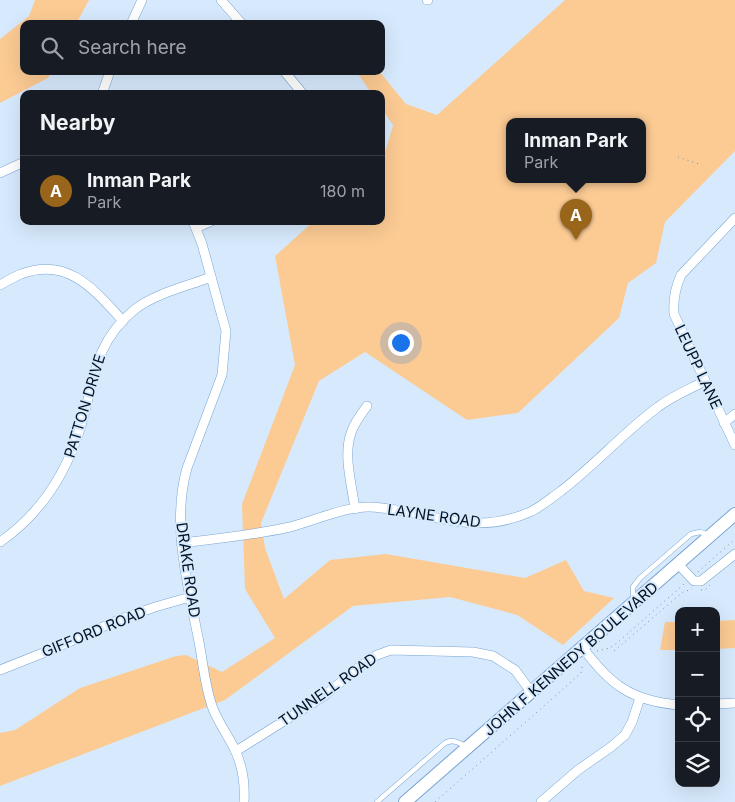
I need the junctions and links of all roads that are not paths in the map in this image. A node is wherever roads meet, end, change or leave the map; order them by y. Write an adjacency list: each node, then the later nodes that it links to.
1 (142, 0): 3 (street)
2 (221, 0): 4 (street)
3 (133, 20)
4 (238, 20)
5 (109, 75): 7 (street)
6 (287, 75): 8 (street)
7 (103, 90)
8 (301, 90)
9 (20, 164): 10 (street)
10 (0, 173)
11 (735, 218): 16 (street, LEUPP LANE)
12 (195, 225): 13 (street, DRAKE ROAD)
13 (211, 277): 15 (street, PATTON DRIVE); 25 (street, DRAKE ROAD)
14 (0, 285): 15 (street)
15 (123, 322): 24 (street, PATTON DRIVE)
16 (705, 381): 19 (street, LEUPP LANE); 21 (street, LAYNE ROAD)
17 (367, 406): 21 (street)
18 (735, 414): 19 (street)
19 (724, 423): 20 (street, LEUPP LANE)
20 (735, 445)
21 (355, 509): 25 (street, LAYNE ROAD)
22 (735, 516): 23 (street, JOHN F KENNEDY BOULEVARD)
23 (711, 536): 27 (street, JOHN F KENNEDY BOULEVARD); 29 (lane)
24 (0, 542)
25 (181, 543): 28 (street, DRAKE ROAD)
26 (735, 554): 27 (street)
27 (678, 564): 29 (street, JOHN F KENNEDY BOULEVARD)
28 (190, 597): 31 (street, GIFFORD ROAD); 38 (street, DRAKE ROAD)
29 (633, 603): 30 (street, JOHN F KENNEDY BOULEVARD)
30 (589, 649): 32 (street, JOHN F KENNEDY BOULEVARD); 33 (street)
31 (0, 670)
32 (532, 693): 37 (street, JOHN F KENNEDY BOULEVARD); 38 (street, TUNNELL ROAD)
33 (640, 698): 36 (street); 42 (street)
34 (735, 703): 35 (street)
35 (720, 704)
36 (675, 705)
37 (469, 748): 40 (lane); 41 (street, JOHN F KENNEDY BOULEVARD)
38 (236, 751): 39 (street, DRAKE ROAD)
39 (244, 802)
40 (377, 802)
41 (405, 802)
42 (542, 802)

